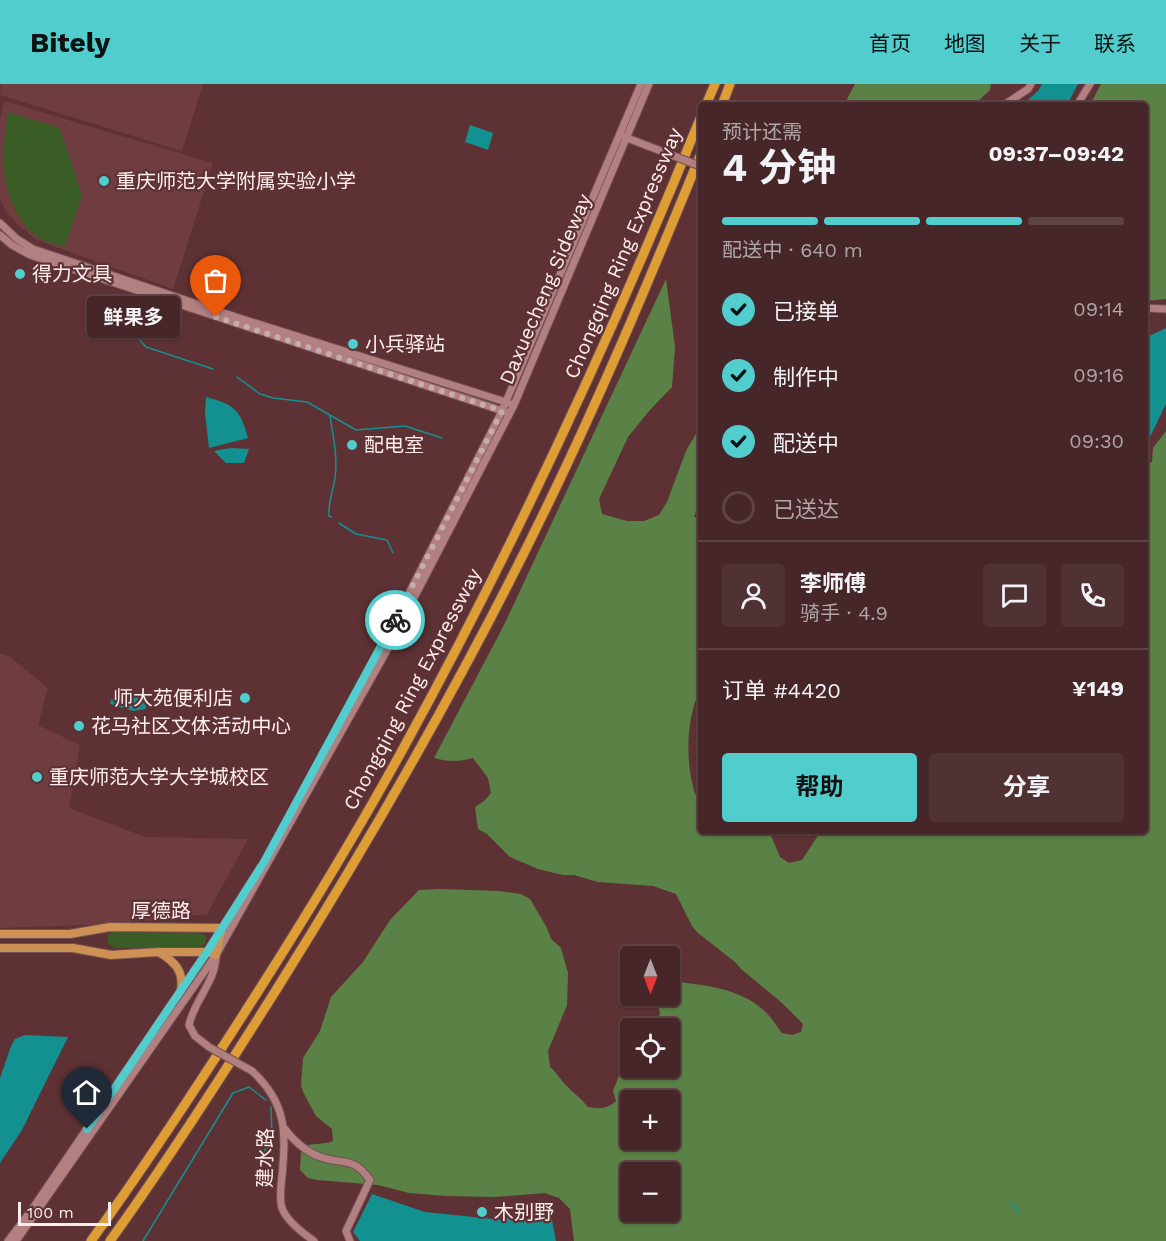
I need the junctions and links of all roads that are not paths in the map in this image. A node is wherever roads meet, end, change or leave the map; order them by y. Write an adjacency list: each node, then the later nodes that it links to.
1 (640, 84): 12 (street, Daxuecheng Sideway)
2 (649, 84): 12 (street, Daxuecheng Sideway)
3 (715, 84): 7 (highway)
4 (730, 84): 8 (highway)
5 (1031, 84): 9 (street)
6 (1090, 84): 10 (street)
7 (707, 102)
8 (723, 102)
9 (1008, 102)
10 (1079, 102)
11 (698, 124): 31 (highway, Chongqing Ring Expressway)
12 (623, 136): 14 (street, bridge); 19 (street, Daxuecheng Sideway); 20 (street, Daxuecheng Sideway)
13 (698, 161): 32 (highway, Chongqing Ring Expressway)
14 (698, 165)
15 (0, 222): 19 (street)
16 (0, 235): 21 (street)
17 (1148, 308): 18 (street)
18 (1166, 309)
19 (506, 402): 20 (street); 21 (street, Daxuecheng Sideway)
20 (514, 405): 21 (street, Daxuecheng Sideway)
21 (506, 412): 22 (street, Daxuecheng Sideway); 26 (street, Daxuecheng Sideway)
22 (222, 927): 23 (main road, 厚德路); 26 (main road)
23 (0, 934)
24 (0, 948): 25 (main road, 厚德路)
25 (158, 952): 26 (main road, 厚德路); 27 (main road)
26 (212, 953): 27 (street, Daxuecheng Sideway); 28 (street, 建水路, bridge); 30 (street, Daxuecheng Sideway)
27 (181, 990): 29 (street, Daxuecheng Sideway)
28 (284, 1128): 33 (street, 建水路); 34 (street)
29 (8, 1241)
30 (16, 1241)
31 (91, 1241)
32 (110, 1241)
33 (314, 1241)
34 (350, 1241)

